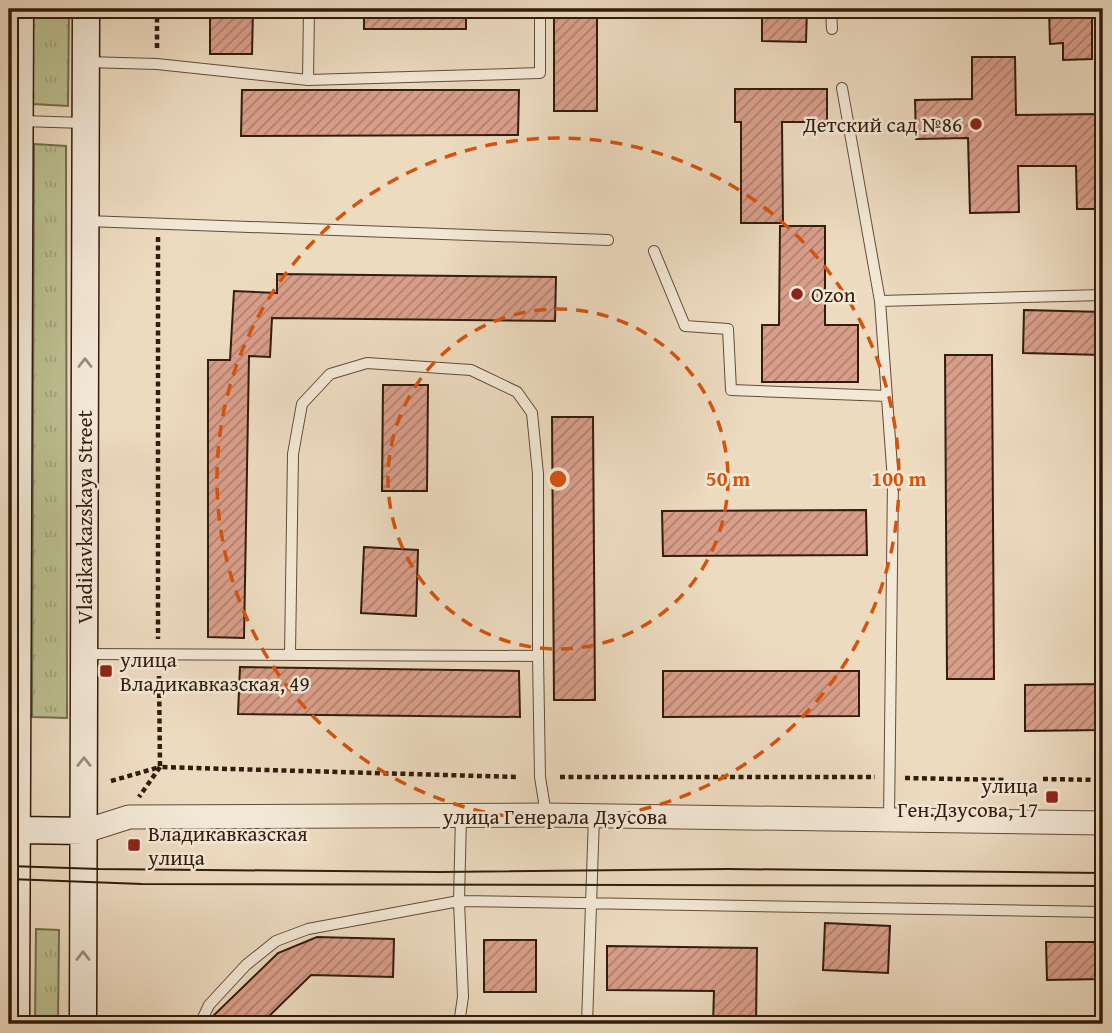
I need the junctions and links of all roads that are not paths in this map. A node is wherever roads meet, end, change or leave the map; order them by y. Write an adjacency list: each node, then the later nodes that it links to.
1 (20, 9): 10 (main road)
2 (86, 9): 7 (main road, Vladikavkazskaya Street)
3 (309, 9): 8 (lane)
4 (540, 9): 8 (lane)
5 (831, 9): 6 (lane)
6 (832, 29)
7 (86, 62): 8 (lane); 11 (main road, Vladikavkazskaya Street)
8 (308, 80)
9 (842, 88): 16 (lane)
10 (15, 116): 11 (lane); 18 (main road)
11 (85, 123): 12 (main road, Vladikavkazskaya Street)
12 (85, 220): 13 (lane); 20 (main road, Vladikavkazskaya Street, one-way to 12)
13 (608, 240)
14 (654, 251): 17 (lane)
15 (1103, 295): 16 (lane)
16 (880, 301): 17 (lane)
17 (887, 396): 25 (lane)
18 (13, 620): 27 (main road)
19 (290, 653): 20 (lane); 21 (lane); 21 (lane)
20 (84, 654): 28 (main road, Vladikavkazskaya Street, one-way to 20)
21 (538, 656): 23 (lane)
22 (461, 815): 23 (street, улица Генерала Дзусова); 28 (street, улица Генерала Дзусова); 29 (lane)
23 (546, 815): 24 (street, улица Генерала Дзусова)
24 (594, 816): 25 (street, улица Генерала Дзусова); 30 (lane)
25 (889, 820): 26 (street, улица Генерала Дзусова)
26 (1103, 823)
27 (13, 830): 28 (main road, улица Генерала Дзусова); 32 (main road)
28 (85, 831): 33 (main road, Vladikavkazskaya Street, one-way to 28)
29 (459, 901): 30 (lane); 34 (lane); 35 (lane)
30 (591, 902): 31 (lane); 36 (lane)
31 (1103, 912)
32 (16, 1024)
33 (83, 1024)
34 (200, 1024)
35 (458, 1024)
36 (587, 1024)

